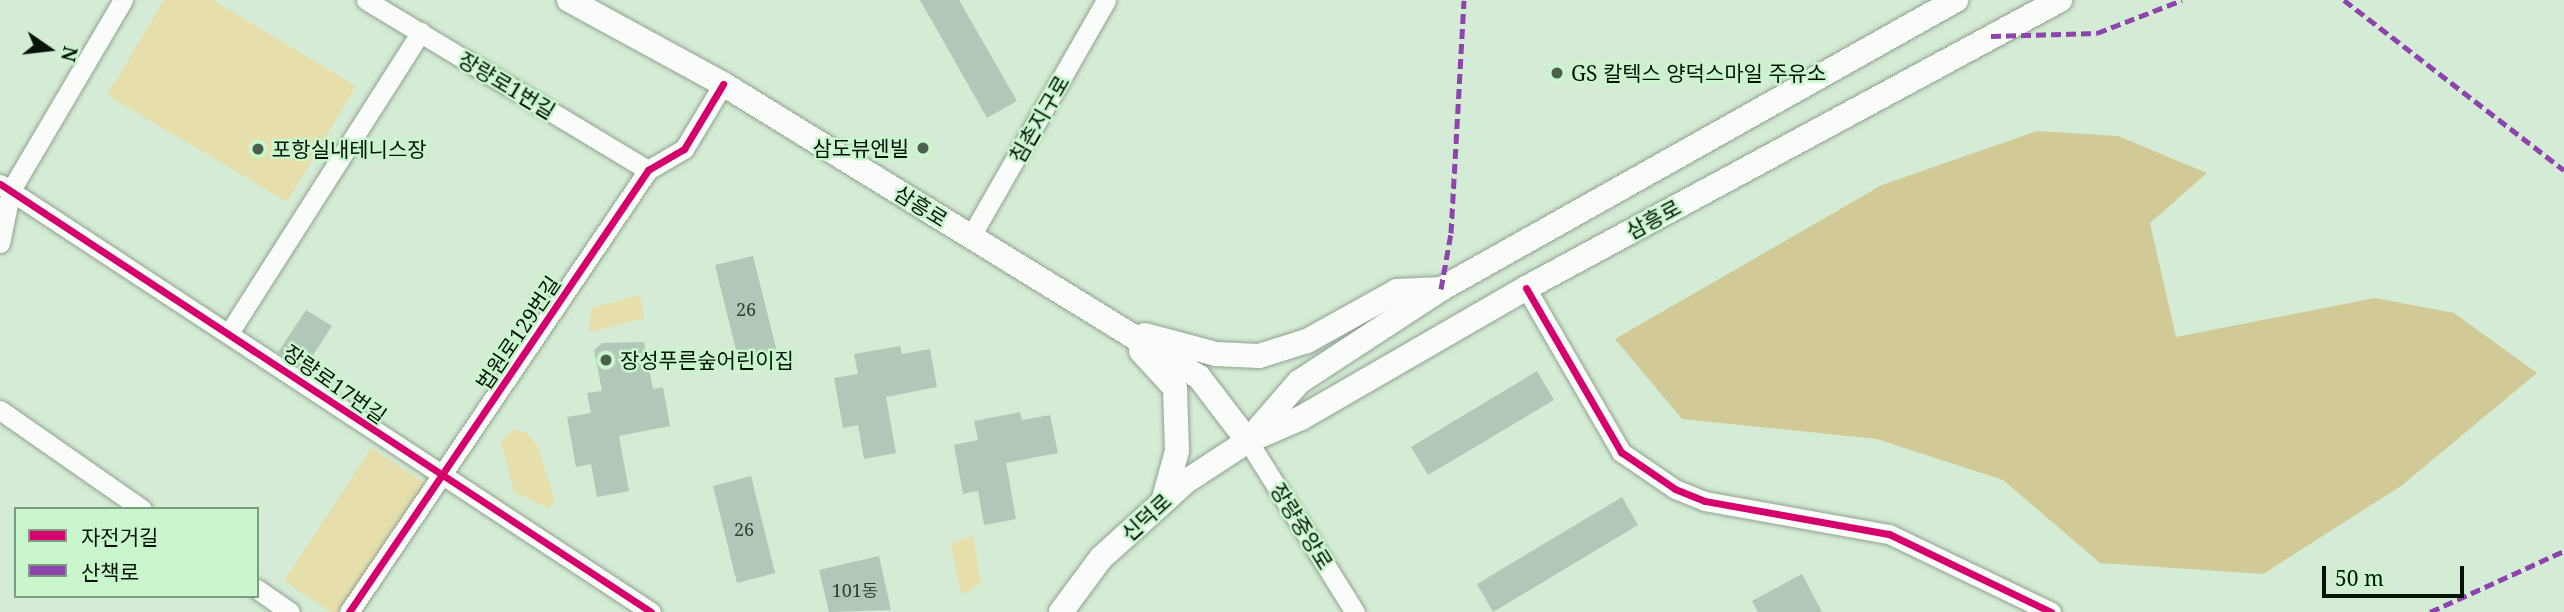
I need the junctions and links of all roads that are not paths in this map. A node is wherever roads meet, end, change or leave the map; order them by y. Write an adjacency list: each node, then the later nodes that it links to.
1 (124, 0): 10 (street)
2 (366, 0): 7 (street, 장량로1번길)
3 (569, 0): 8 (main road, 삼흥로)
4 (1106, 0): 11 (street, 침촌지구로)
5 (1956, 0): 14 (main road, 삼흥로)
6 (2060, 0): 13 (main road, 삼흥로)
7 (421, 32): 9 (street, 장량로1번길); 16 (street)
8 (723, 84): 9 (street, 법원로129번길); 11 (main road, 삼흥로)
9 (648, 170): 19 (street, 법원로129번길)
10 (6, 187): 12 (street); 16 (street, 장량로17번길)
11 (971, 236): 15 (main road, 삼흥로)
12 (0, 243)
13 (1526, 288): 18 (main road, 삼흥로); 28 (street)
14 (1441, 289): 15 (main road); 18 (main road, 삼흥로)
15 (1119, 328): 18 (main road, 삼흥로); 20 (main road)
16 (229, 333): 19 (street, 장량로17번길)
17 (0, 410): 21 (street)
18 (1248, 441): 20 (main road, 신덕로); 27 (street, 장량중앙로)
19 (439, 478): 24 (street, 법원로129번길); 25 (street, 장량로17번길)
20 (1163, 502): 26 (main road, 신덕로)
21 (139, 507)
22 (259, 590): 23 (street)
23 (290, 612)
24 (349, 612)
25 (650, 612)
26 (1061, 612)
27 (1355, 612)
28 (2051, 612)

